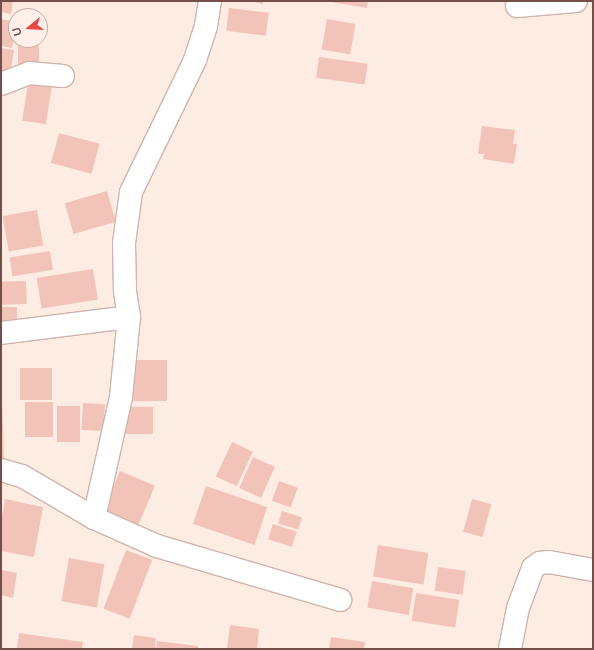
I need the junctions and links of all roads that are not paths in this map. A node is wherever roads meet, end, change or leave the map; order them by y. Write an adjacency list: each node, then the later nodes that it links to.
1 (210, 1): 6 (street)
2 (576, 1): 3 (street)
3 (517, 6)
4 (63, 76): 5 (street)
5 (1, 84)
6 (129, 317): 7 (street); 9 (street)
7 (1, 333)
8 (1, 470): 9 (street)
9 (94, 518): 11 (street)
10 (593, 570): 12 (street)
11 (340, 600)
12 (510, 649)

